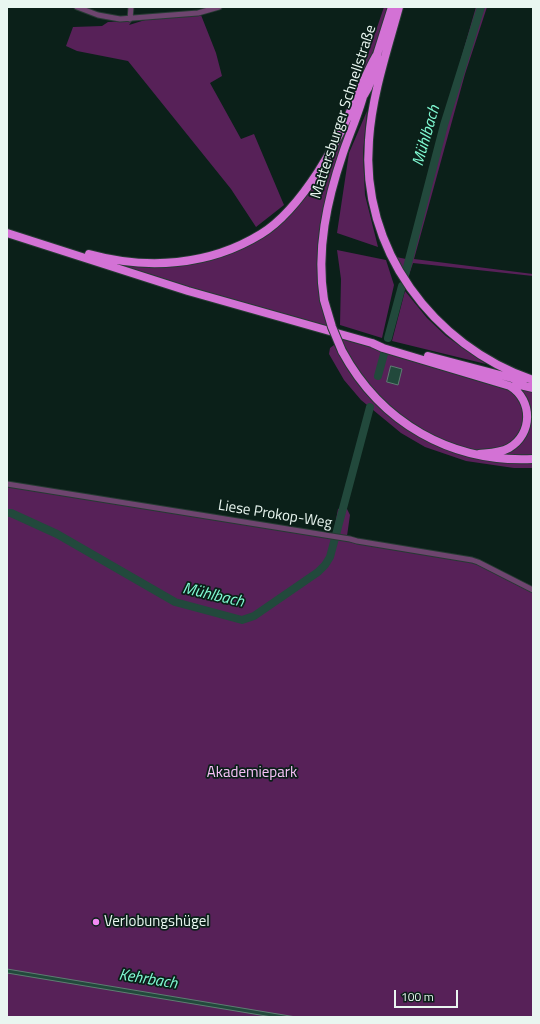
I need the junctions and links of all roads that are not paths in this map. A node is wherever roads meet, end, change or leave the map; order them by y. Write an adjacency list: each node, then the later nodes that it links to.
1 (77, 7): 7 (street)
2 (131, 7): 7 (street)
3 (219, 7): 6 (street)
4 (392, 7): 8 (highway, Mattersburger Schnellstraße)
5 (398, 7): 9 (highway); 13 (highway, Mattersburger Schnellstraße)
6 (199, 10): 7 (street)
7 (130, 19)
8 (376, 56): 9 (highway, Mattersburger Schnellstraße); 10 (highway)
9 (363, 97): 16 (highway, Mattersburger Schnellstraße, bridge)
10 (7, 232): 11 (highway)
11 (372, 344): 12 (highway); 14 (highway)
12 (413, 357): 15 (highway); 16 (highway)
13 (533, 380)
14 (533, 384)
15 (533, 388)
16 (479, 454): 17 (highway, Mattersburger Schnellstraße)
17 (533, 459)
18 (7, 484): 19 (street, Liese Prokop-Weg)
19 (533, 590)

